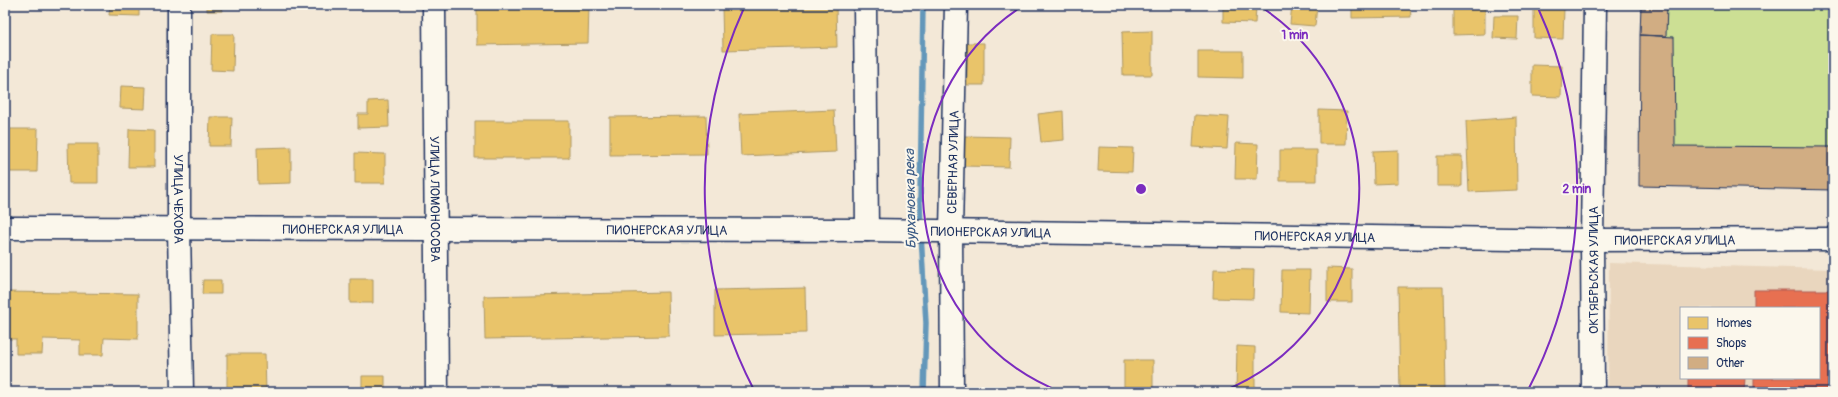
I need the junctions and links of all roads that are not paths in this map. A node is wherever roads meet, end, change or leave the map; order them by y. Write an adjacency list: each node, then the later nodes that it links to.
1 (179, 5): 7 (street, УЛИЦА ЧЕХОВА)
2 (434, 5): 8 (street, УЛИЦА ЛОМОНОСОВА)
3 (865, 5): 9 (street)
4 (956, 5): 10 (street, СЕВЕРНАЯ УЛИЦА)
5 (1595, 5): 12 (street, ОКТЯБРЬСКАЯ УЛИЦА)
6 (5, 228): 7 (street, ПИОНЕРСКАЯ УЛИЦА)
7 (179, 228): 8 (street, ПИОНЕРСКАЯ УЛИЦА); 13 (street, УЛИЦА ЧЕХОВА)
8 (435, 228): 9 (street, ПИОНЕРСКАЯ УЛИЦА); 14 (street, УЛИЦА ЛОМОНОСОВА)
9 (867, 230): 10 (street, ПИОНЕРСКАЯ УЛИЦА)
10 (951, 230): 12 (street, ПИОНЕРСКАЯ УЛИЦА); 15 (street, СЕВЕРНАЯ УЛИЦА)
11 (1833, 239): 12 (street, ПИОНЕРСКАЯ УЛИЦА)
12 (1592, 240): 16 (street, ОКТЯБРЬСКАЯ УЛИЦА)
13 (182, 392)
14 (437, 392)
15 (952, 392)
16 (1594, 392)

